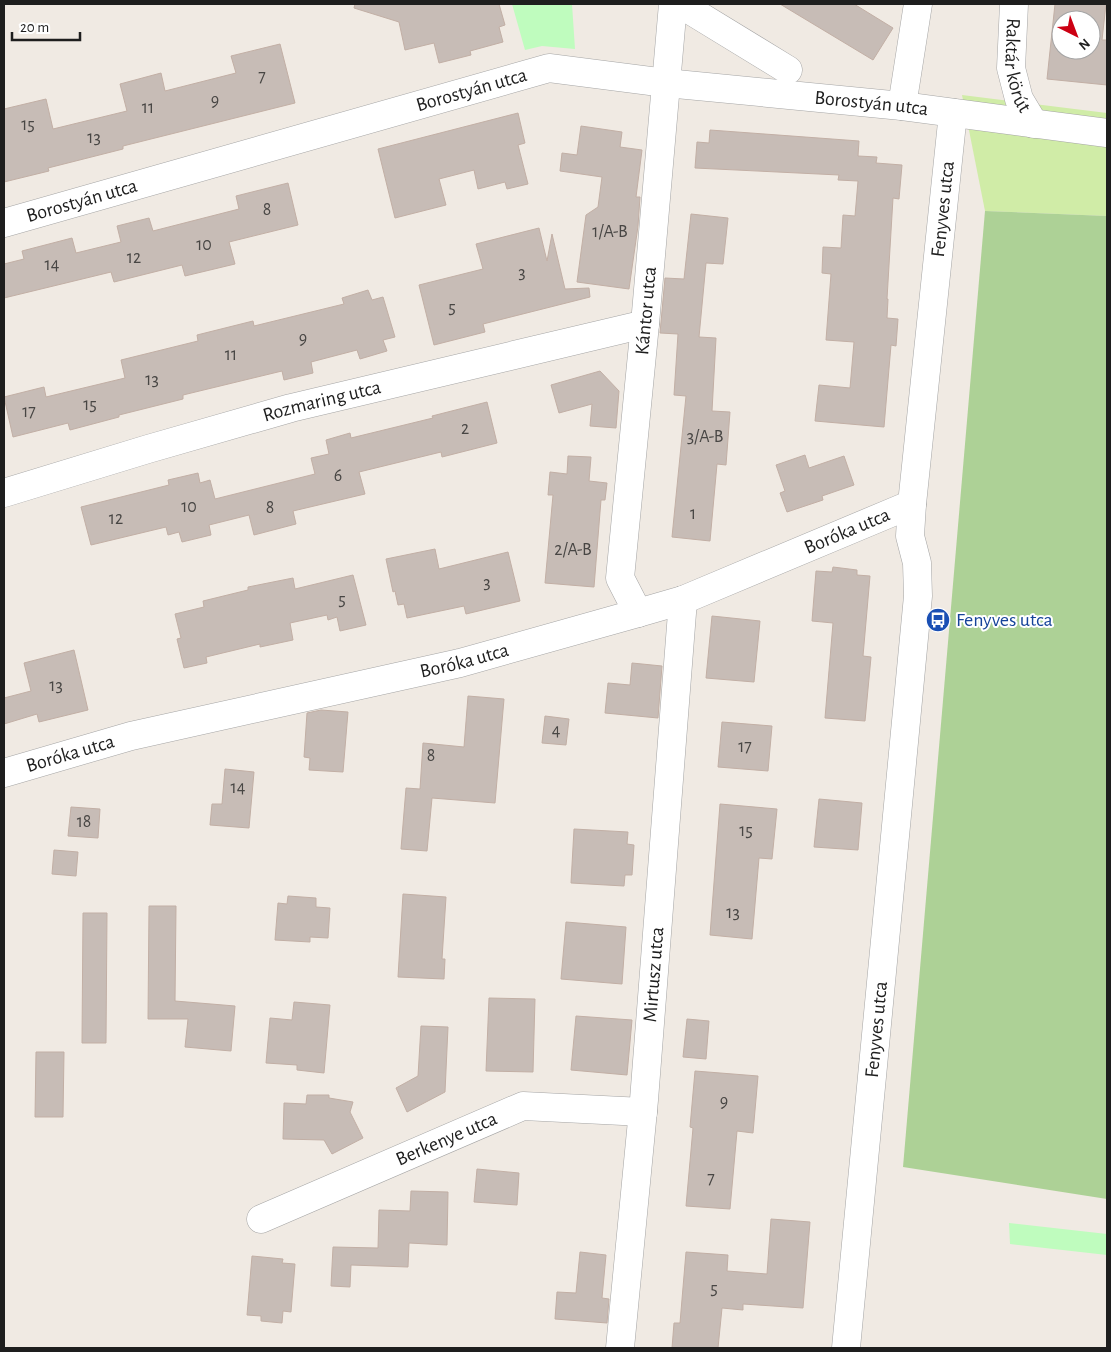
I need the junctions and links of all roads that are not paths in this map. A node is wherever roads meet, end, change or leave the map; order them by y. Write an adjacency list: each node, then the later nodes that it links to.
1 (673, 4): 6 (street, Kántor utca)
2 (680, 4): 5 (street)
3 (918, 4): 7 (street)
4 (1014, 4): 9 (street, Raktár körút)
5 (788, 70)
6 (666, 83): 7 (street, Borostyán utca); 11 (street, Borostyán utca); 12 (street, Kántor utca)
7 (902, 106): 8 (street, Borostyán utca)
8 (953, 113): 9 (street, Raktár körút); 14 (street, Fenyves utca)
9 (1034, 124): 10 (street, Raktár körút)
10 (1107, 133)
11 (4, 224)
12 (645, 324): 13 (street, Rozmaring utca); 16 (street, Kántor utca)
13 (4, 493)
14 (912, 504): 15 (street, Boróka utca); 21 (street, Fenyves utca)
15 (683, 600): 16 (street, Boróka utca); 18 (street, Mirtusz utca)
16 (638, 613): 17 (street, Boróka utca)
17 (4, 774)
18 (643, 1112): 19 (street, Berkenye utca); 20 (street, Mirtusz utca)
19 (261, 1219)
20 (620, 1348)
21 (846, 1348)

